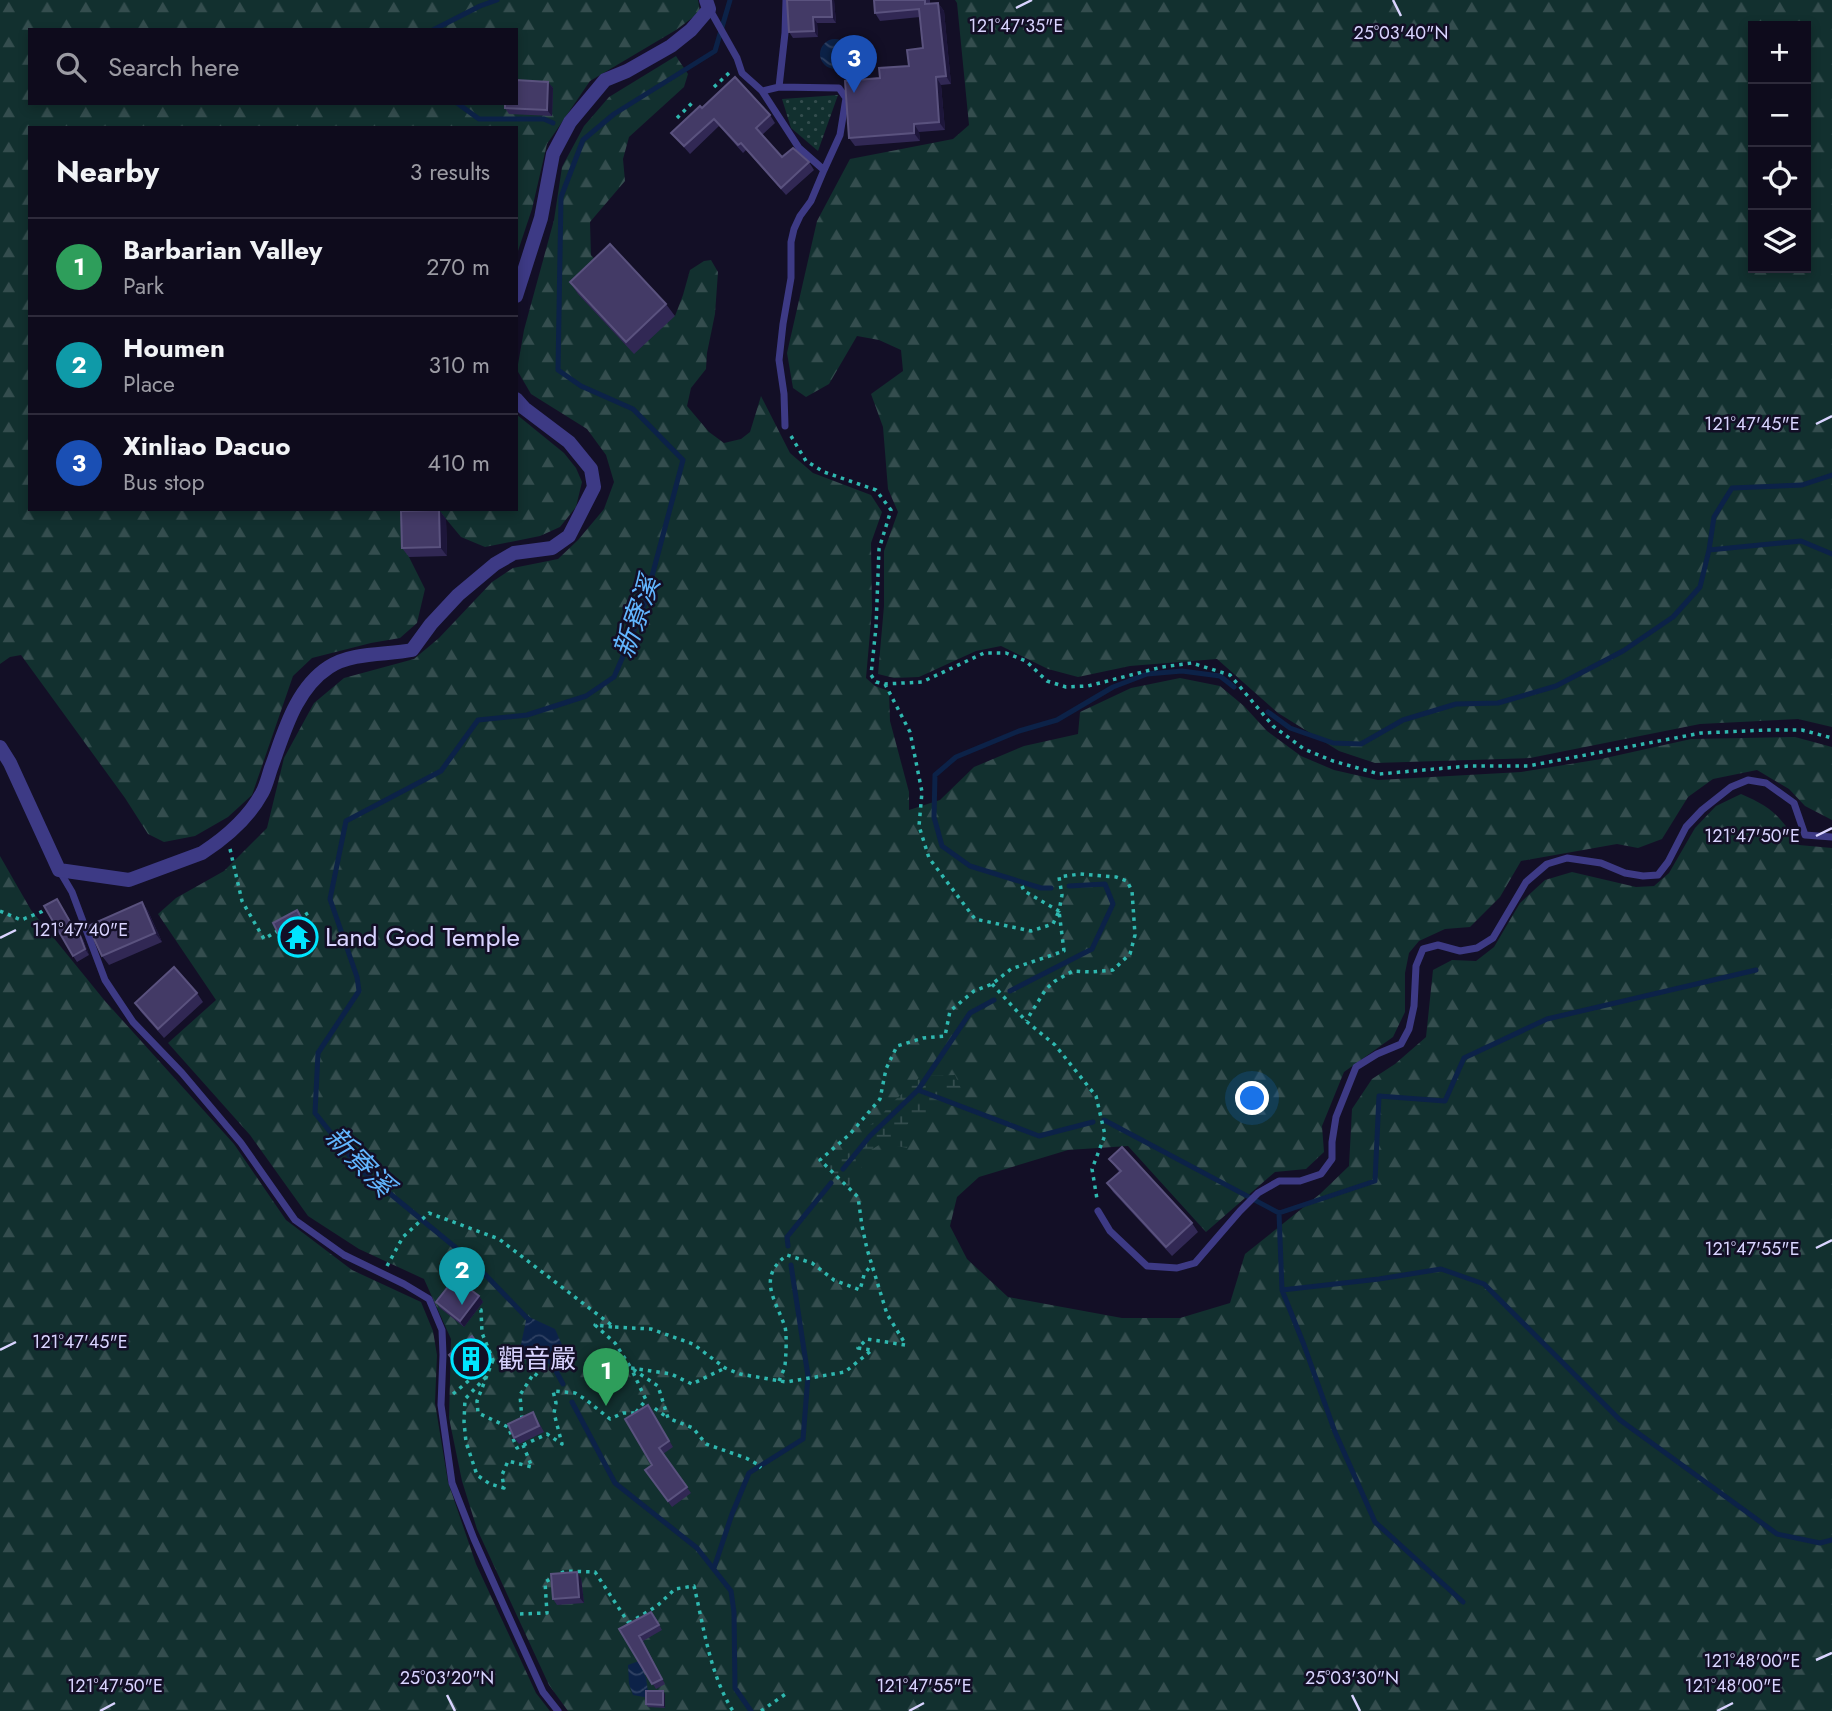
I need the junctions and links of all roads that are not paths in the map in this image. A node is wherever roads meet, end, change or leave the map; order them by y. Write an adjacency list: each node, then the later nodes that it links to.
1 (786, 0): 3 (lane)
2 (708, 4): 4 (lane); 6 (street)
3 (779, 88): 4 (lane); 5 (lane)
4 (762, 90): 5 (lane)
5 (824, 170): 8 (lane)
6 (518, 290)
7 (518, 401): 11 (street)
8 (785, 426)
9 (0, 747): 11 (street)
10 (1832, 838): 12 (lane)
11 (59, 870): 13 (lane)
12 (1098, 1211)
13 (558, 1711)

